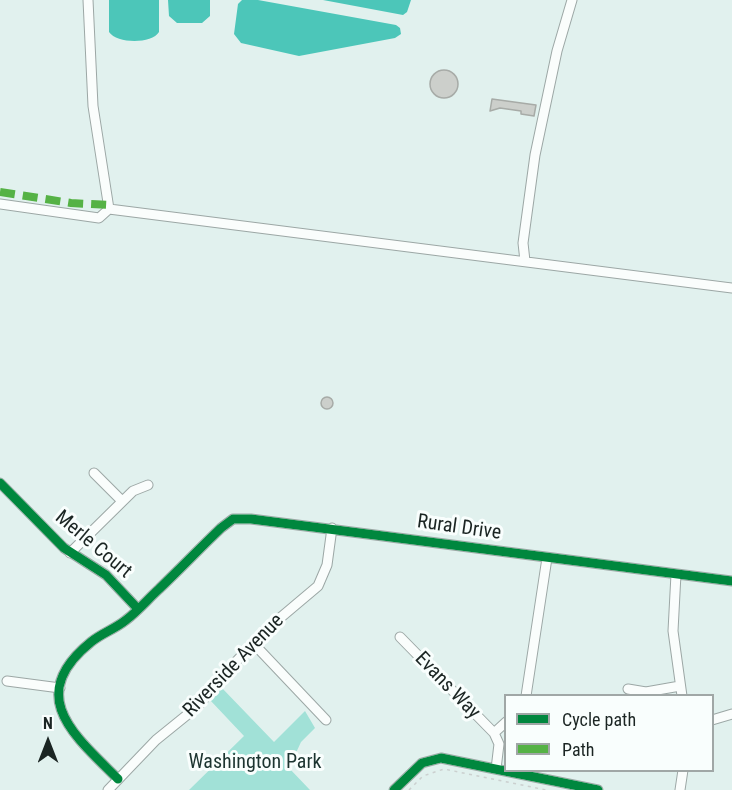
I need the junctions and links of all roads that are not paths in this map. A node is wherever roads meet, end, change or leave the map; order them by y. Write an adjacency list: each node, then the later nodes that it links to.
1 (88, 0): 4 (street)
2 (572, 0): 5 (street)
3 (0, 204): 4 (street)
4 (110, 209): 5 (street)
5 (525, 261): 6 (street)
6 (732, 288)
7 (94, 473): 10 (street)
8 (0, 483): 12 (street, Merle Court)
9 (148, 485): 10 (street)
10 (122, 501): 12 (street)
11 (332, 528): 13 (street, Rural Drive); 16 (street, Rural Drive); 18 (street, Riverside Avenue)
12 (70, 553): 16 (street, Merle Court)
13 (547, 558): 14 (street, Rural Drive); 23 (street)
14 (676, 574): 15 (street, Rural Drive); 22 (street)
15 (732, 581)
16 (138, 609): 20 (street)
17 (400, 637): 28 (street, Evans Way)
18 (253, 643): 26 (street); 33 (street, Riverside Avenue)
19 (7, 681): 20 (street)
20 (60, 688): 33 (street)
21 (628, 688): 22 (street)
22 (681, 691)
23 (526, 694)
24 (732, 714): 25 (street)
25 (714, 719)
26 (326, 720)
27 (504, 724): 28 (street)
28 (494, 734): 29 (street, Evans Way)
29 (496, 770): 30 (street); 35 (street)
30 (504, 772)
31 (506, 772): 36 (street)
32 (683, 772): 37 (street)
33 (118, 778): 34 (street, Riverside Avenue)
34 (108, 790)
35 (394, 790)
36 (598, 790)
37 (680, 790)

